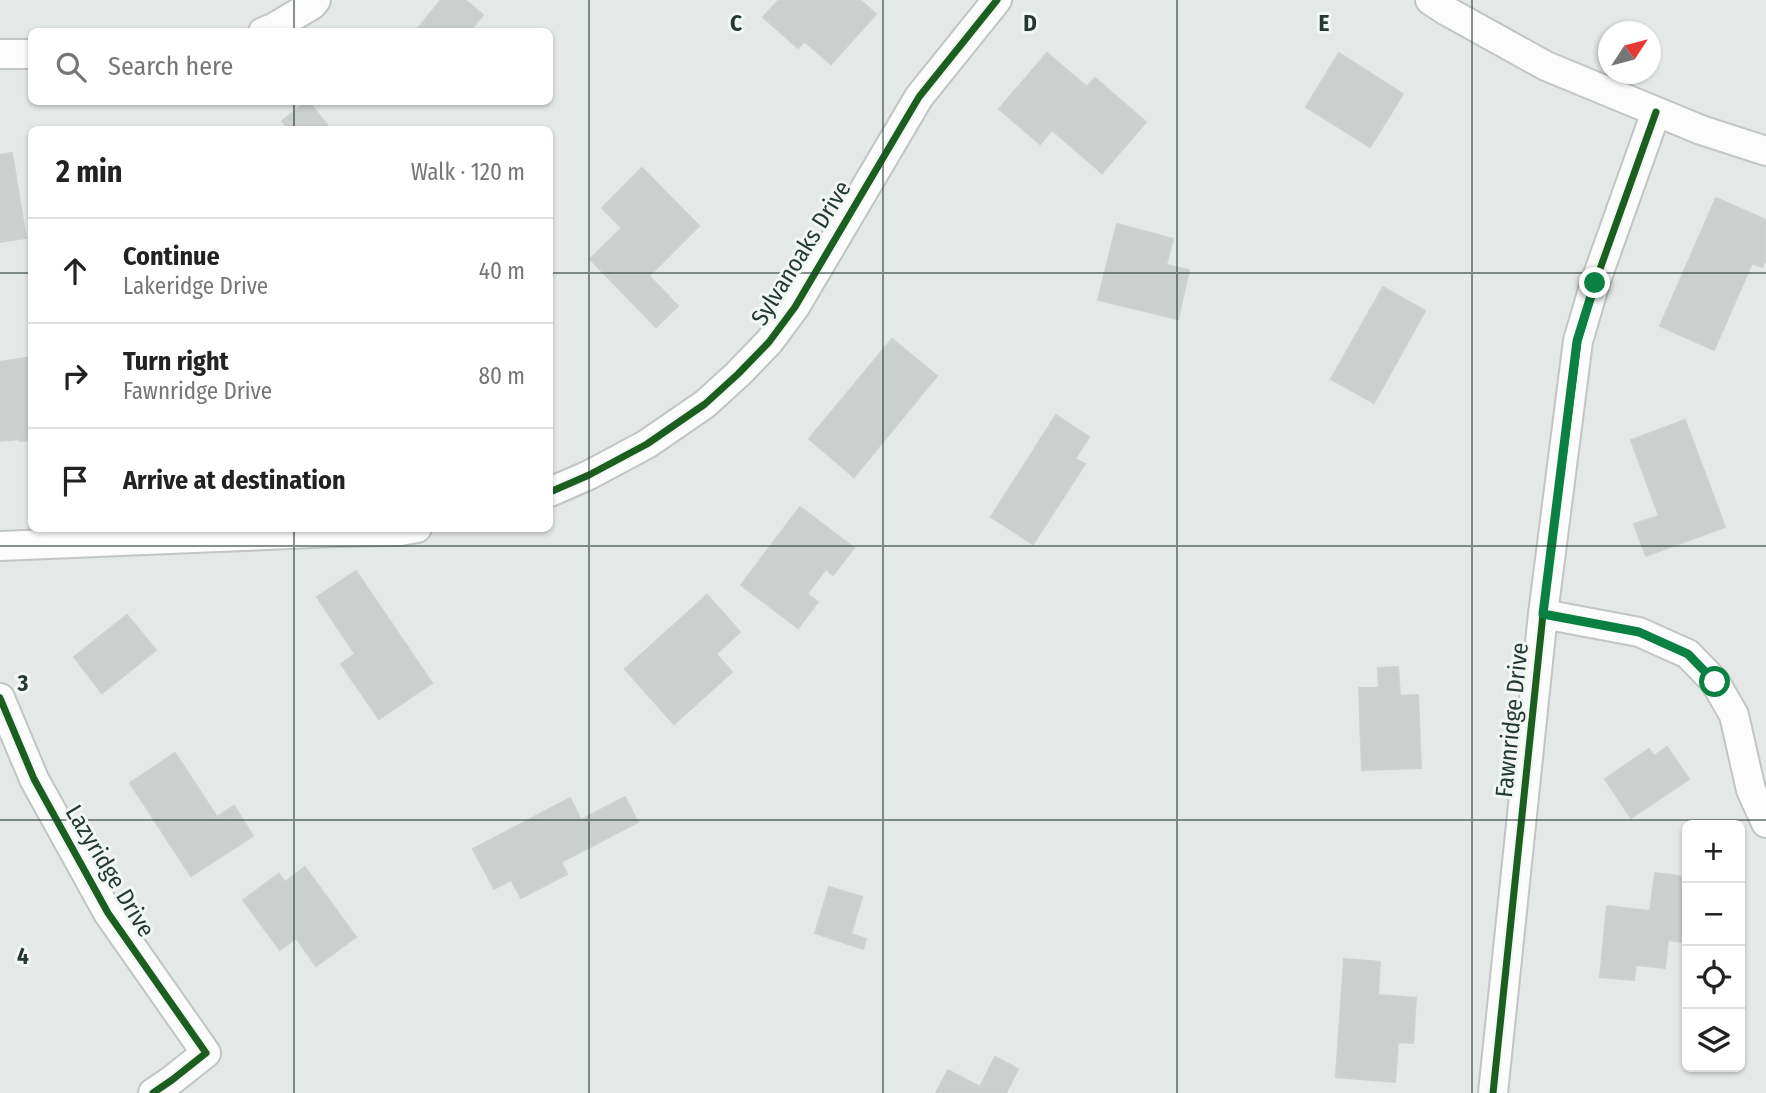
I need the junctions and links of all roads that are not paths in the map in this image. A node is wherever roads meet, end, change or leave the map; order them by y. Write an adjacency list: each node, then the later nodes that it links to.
1 (316, 0): 4 (street)
2 (997, 0): 9 (street, Sylvanoaks Drive)
3 (1430, 0): 7 (street)
4 (273, 28)
5 (0, 54): 6 (street)
6 (28, 54)
7 (1656, 113): 8 (street); 12 (street, Fawnridge Drive)
8 (1766, 151)
9 (553, 491)
10 (337, 532): 11 (street)
11 (0, 545)
12 (1543, 614): 14 (street); 16 (street, Fawnridge Drive)
13 (0, 698): 15 (street, Lazyridge Drive)
14 (1766, 823)
15 (153, 1093)
16 (1493, 1093)

